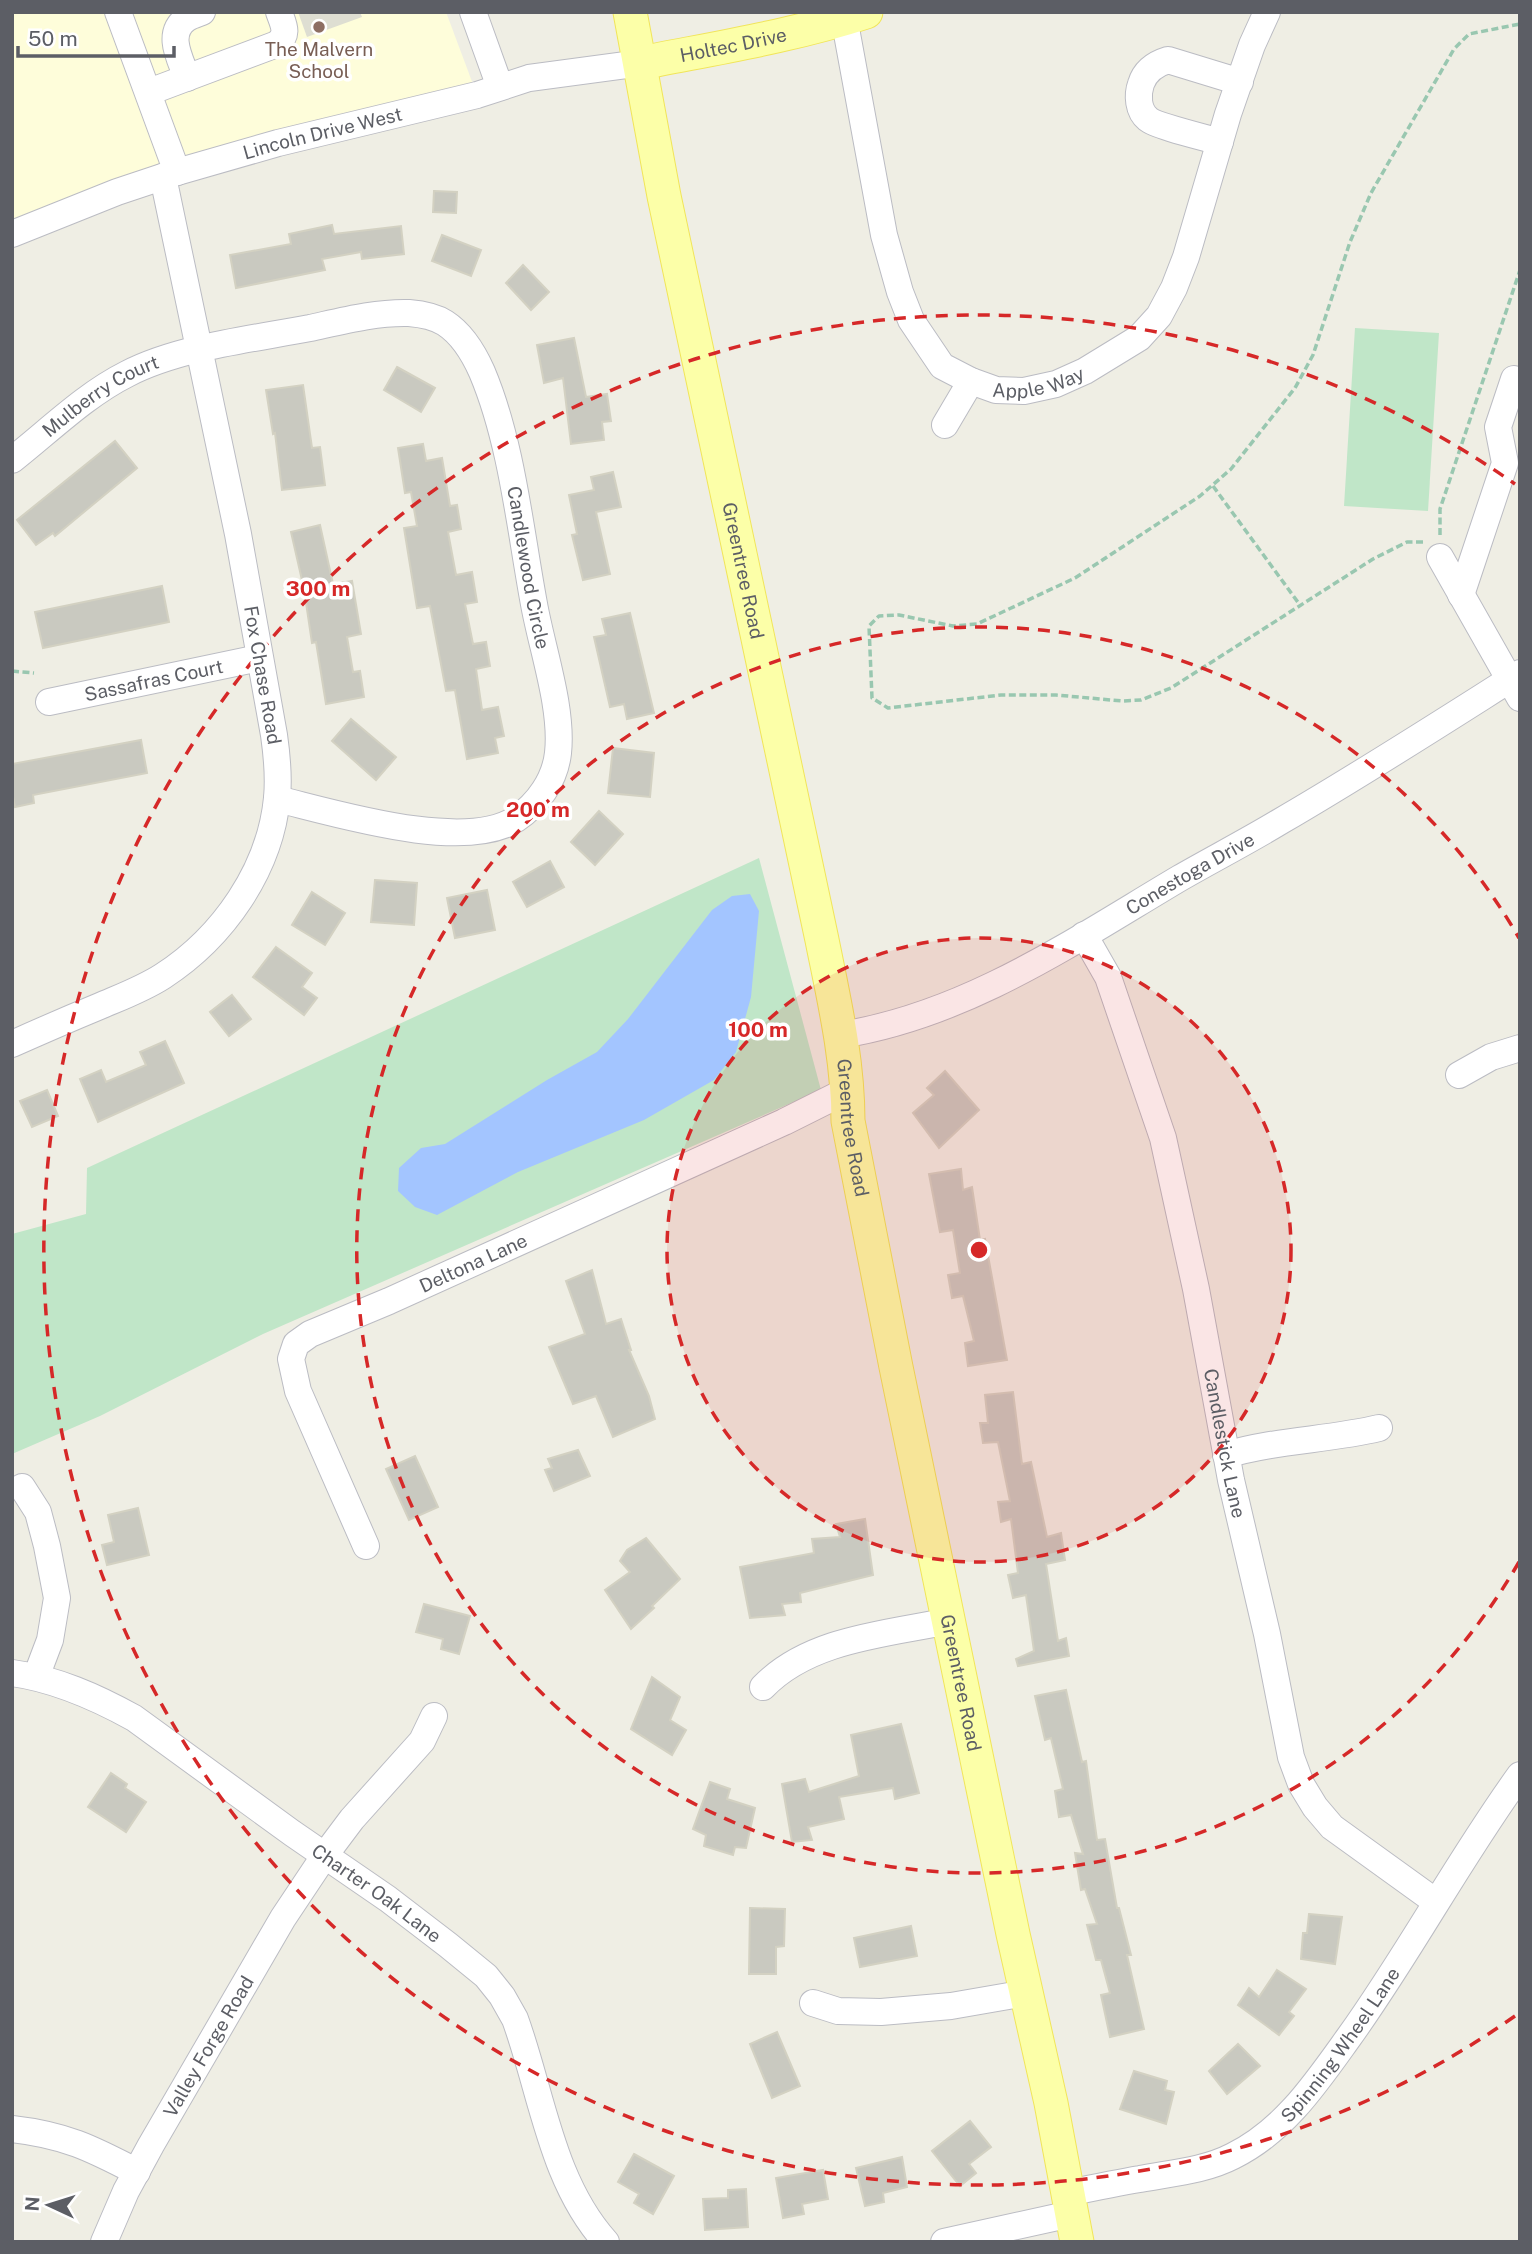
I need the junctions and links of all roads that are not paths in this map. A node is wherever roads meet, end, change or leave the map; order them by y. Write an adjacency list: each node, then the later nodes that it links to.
1 (118, 12): 12 (street, Fox Chase Road)
2 (202, 12): 9 (street)
3 (279, 12): 9 (street)
4 (473, 12): 11 (street)
5 (630, 12): 8 (main road, Greentree Road)
6 (1268, 12): 10 (street, Apple Way)
7 (851, 15): 8 (main road, Holtec Drive); 18 (street, Apple Way)
8 (641, 63): 11 (street, Lincoln Drive West); 28 (main road, Greentree Road)
9 (187, 78): 12 (street)
10 (1240, 82): 13 (street, Apple Way); 13 (street)
11 (500, 87): 14 (street, Lincoln Drive West)
12 (149, 92): 14 (street, Fox Chase Road)
13 (1220, 142): 18 (street, Apple Way)
14 (170, 174): 15 (street, Lincoln Drive West); 16 (street, Fox Chase Road)
15 (12, 234)
16 (200, 350): 20 (street, Mulberry Court); 23 (street, Fox Chase Road); 26 (street, Candlewood Circle)
17 (1518, 373): 22 (street)
18 (971, 381): 19 (street)
19 (945, 425)
20 (12, 460)
21 (1440, 549): 22 (street)
22 (1461, 595): 24 (street)
23 (259, 658): 25 (street, Sassafras Court); 26 (street, Fox Chase Road)
24 (1516, 683): 27 (street, Conestoga Drive)
25 (49, 702)
26 (277, 799): 29 (street, Fox Chase Road)
27 (1084, 935): 28 (street, Conestoga Drive); 34 (street, Candlestick Lane)
28 (841, 1035): 32 (main road, Greentree Road)
29 (12, 1044)
30 (1520, 1048): 31 (street)
31 (1459, 1075)
32 (848, 1090): 36 (street, Deltona Lane); 37 (main road, Greentree Road)
33 (1380, 1428): 34 (street)
34 (1226, 1455): 43 (street, Candlestick Lane)
35 (22, 1487): 38 (street)
36 (366, 1546)
37 (949, 1621): 39 (street); 44 (main road, Greentree Road)
38 (24, 1675): 42 (street, Charter Oak Lane)
39 (763, 1687)
40 (434, 1716): 42 (street, Valley Forge Road)
41 (1520, 1775): 43 (street, Spinning Wheel Lane)
42 (325, 1855): 47 (street, Valley Forge Road); 50 (street, Charter Oak Lane)
43 (1437, 1902): 48 (street, Spinning Wheel Lane)
44 (1026, 1993): 45 (street); 48 (main road, Greentree Road)
45 (813, 2003)
46 (12, 2129): 47 (street)
47 (137, 2172): 49 (street, Valley Forge Road)
48 (1072, 2216): 51 (street)
49 (104, 2242)
50 (606, 2242)
51 (944, 2242)

